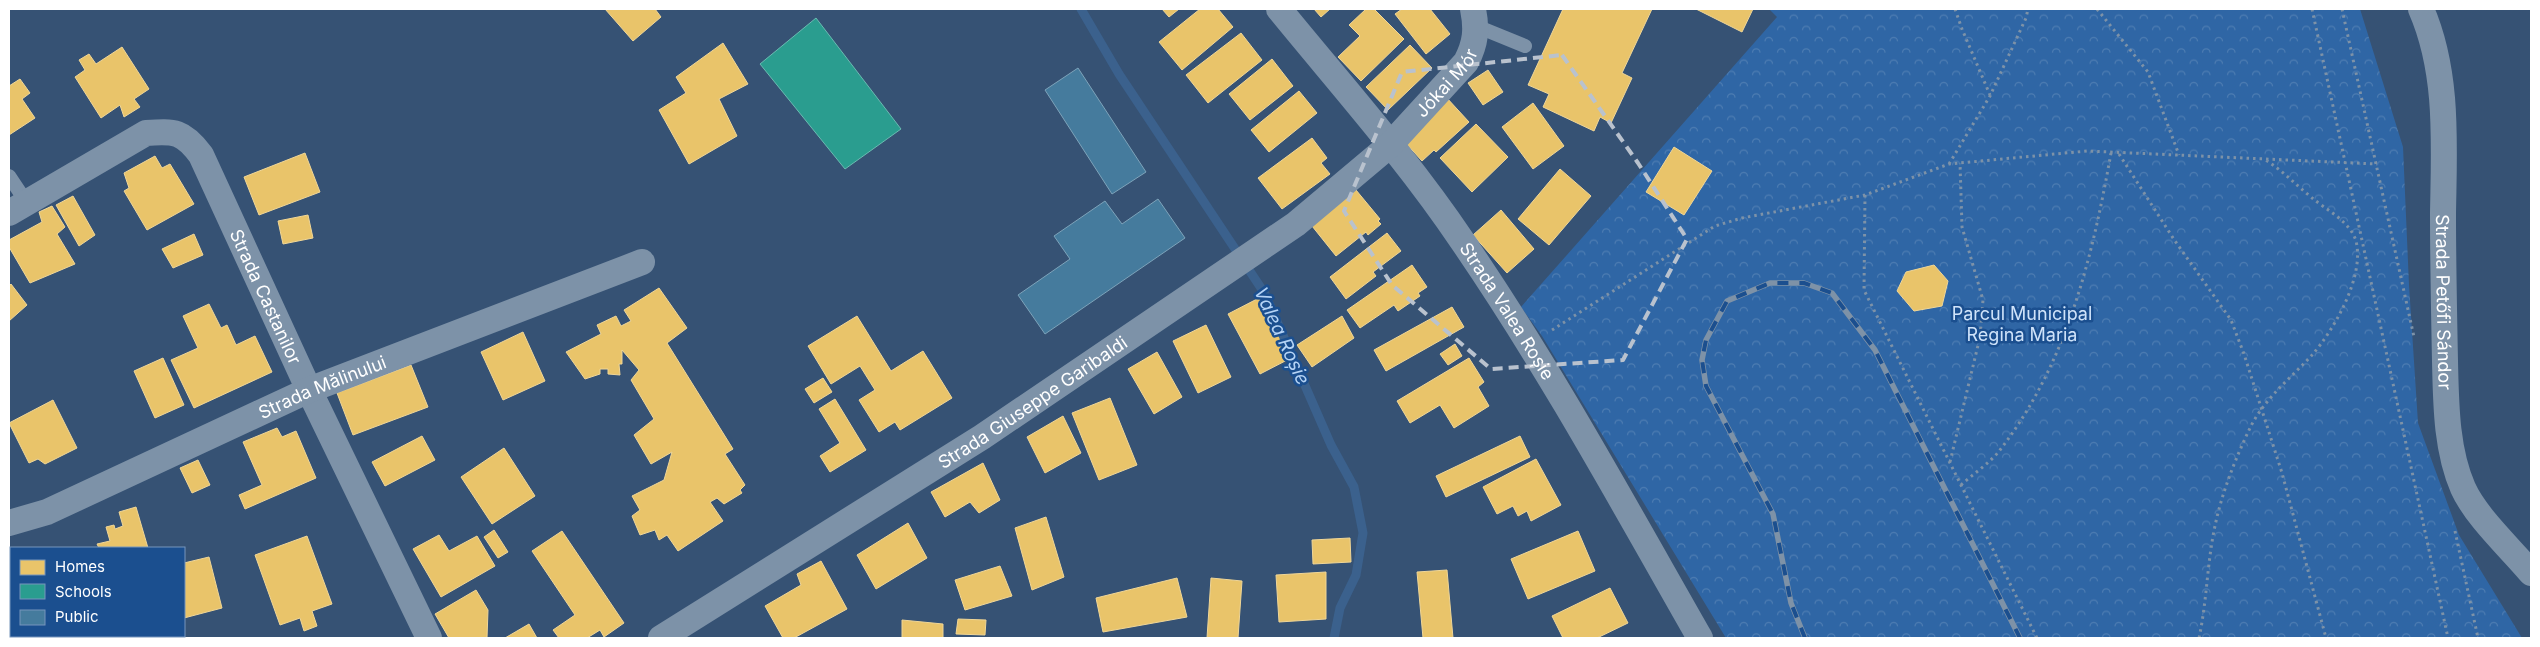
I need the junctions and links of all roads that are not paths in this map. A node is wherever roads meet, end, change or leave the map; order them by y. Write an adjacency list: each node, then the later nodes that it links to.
1 (1279, 9): 5 (street, Strada Valea Roșie)
2 (2421, 9): 11 (street, Strada Petőfi Sándor)
3 (1474, 17): 4 (lane); 5 (street, Jókai Mór)
4 (1525, 46)
5 (1390, 144): 13 (street, Strada Giuseppe Garibaldi); 14 (street, Strada Valea Roșie)
6 (9, 176): 7 (lane)
7 (18, 208): 9 (street, Strada Castanilor)
8 (642, 262): 9 (street, Strada Mălinului)
9 (309, 390): 10 (street, Strada Mălinului); 12 (street, Strada Castanilor)
10 (9, 523)
11 (2531, 573)
12 (429, 638)
13 (661, 638)
14 (1700, 638)

